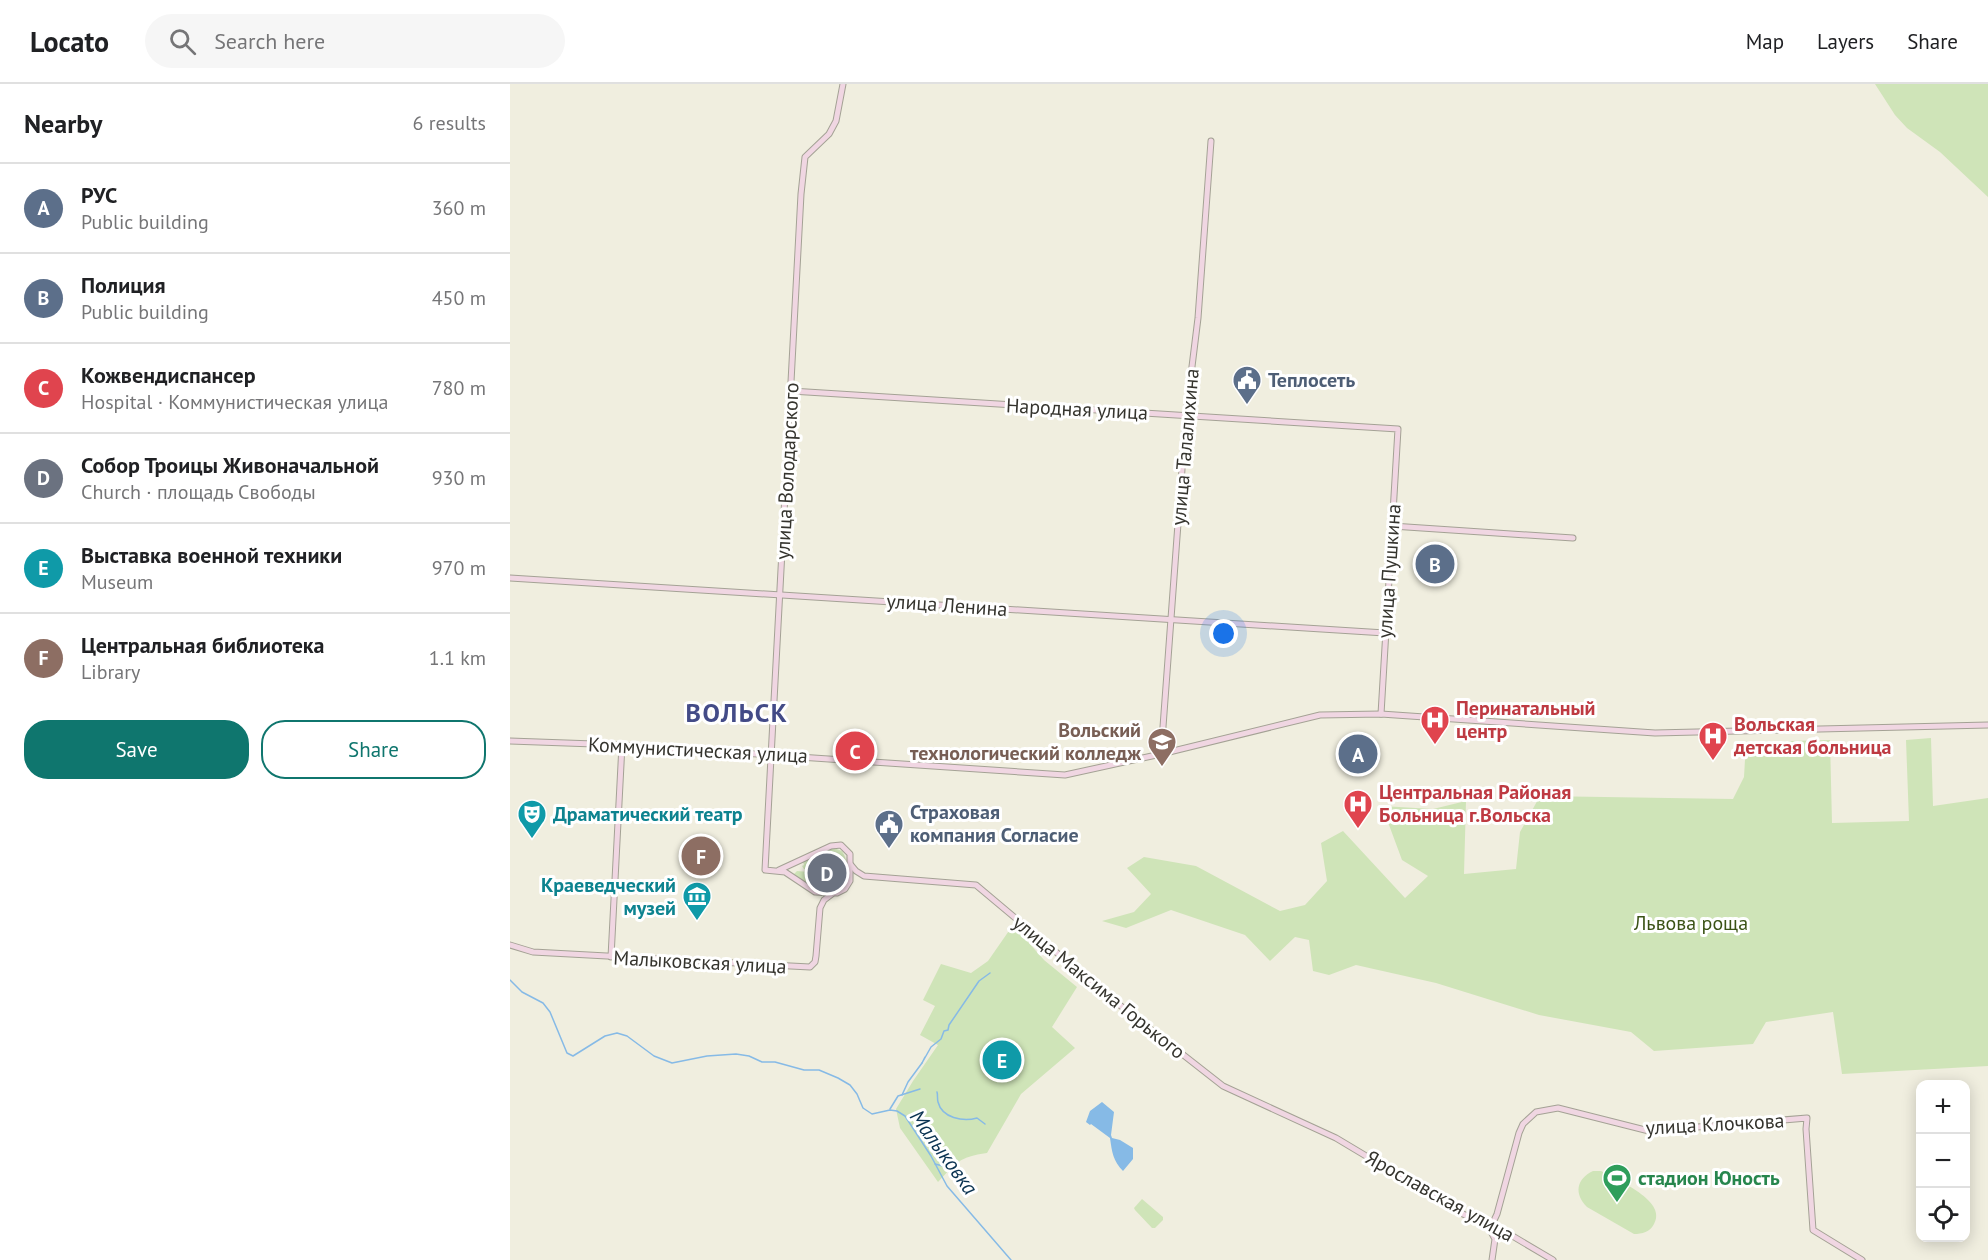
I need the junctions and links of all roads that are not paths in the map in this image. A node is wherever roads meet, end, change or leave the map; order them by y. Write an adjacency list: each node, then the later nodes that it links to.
1 (843, 84): 3 (street, улица Володарского)
2 (1211, 141): 4 (street, улица Талалихина)
3 (791, 391): 4 (street, Народная улица); 9 (street, улица Володарского)
4 (1186, 415): 5 (street, Народная улица); 10 (street, улица Талалихина)
5 (1398, 429): 6 (street, улица Пушкина)
6 (1392, 526): 7 (street); 11 (street, улица Пушкина)
7 (1573, 538)
8 (510, 578): 9 (street, улица Ленина)
9 (781, 595): 10 (street, улица Ленина); 16 (street, улица Володарского)
10 (1171, 620): 11 (street, улица Ленина); 17 (street, улица Талалихина)
11 (1385, 633): 12 (street, улица Пушкина)
12 (1381, 714): 13 (street, Коммунистическая улица); 17 (street, Коммунистическая улица)
13 (1988, 725)
14 (510, 741): 15 (street, Коммунистическая улица)
15 (622, 745): 16 (street, Коммунистическая улица); 26 (street)
16 (772, 754): 17 (street, Коммунистическая улица); 20 (street, улица Володарского)
17 (1161, 754)
18 (792, 864): 19 (street); 20 (street); 21 (street)
19 (851, 864): 22 (street); 23 (street)
20 (779, 870): 21 (street)
21 (791, 875): 24 (street)
22 (864, 876): 23 (street); 27 (street, улица Максима Горького)
23 (849, 885): 24 (street)
24 (832, 894): 26 (street, Малыковская улица)
25 (510, 945): 26 (street, Малыковская улица)
26 (611, 957)
27 (1326, 1133): 28 (street, Ярославская улица)
28 (1489, 1226): 29 (street); 30 (street, Ярославская улица); 31 (street, улица Клочкова)
29 (1492, 1260)
30 (1553, 1260)
31 (1863, 1260)

